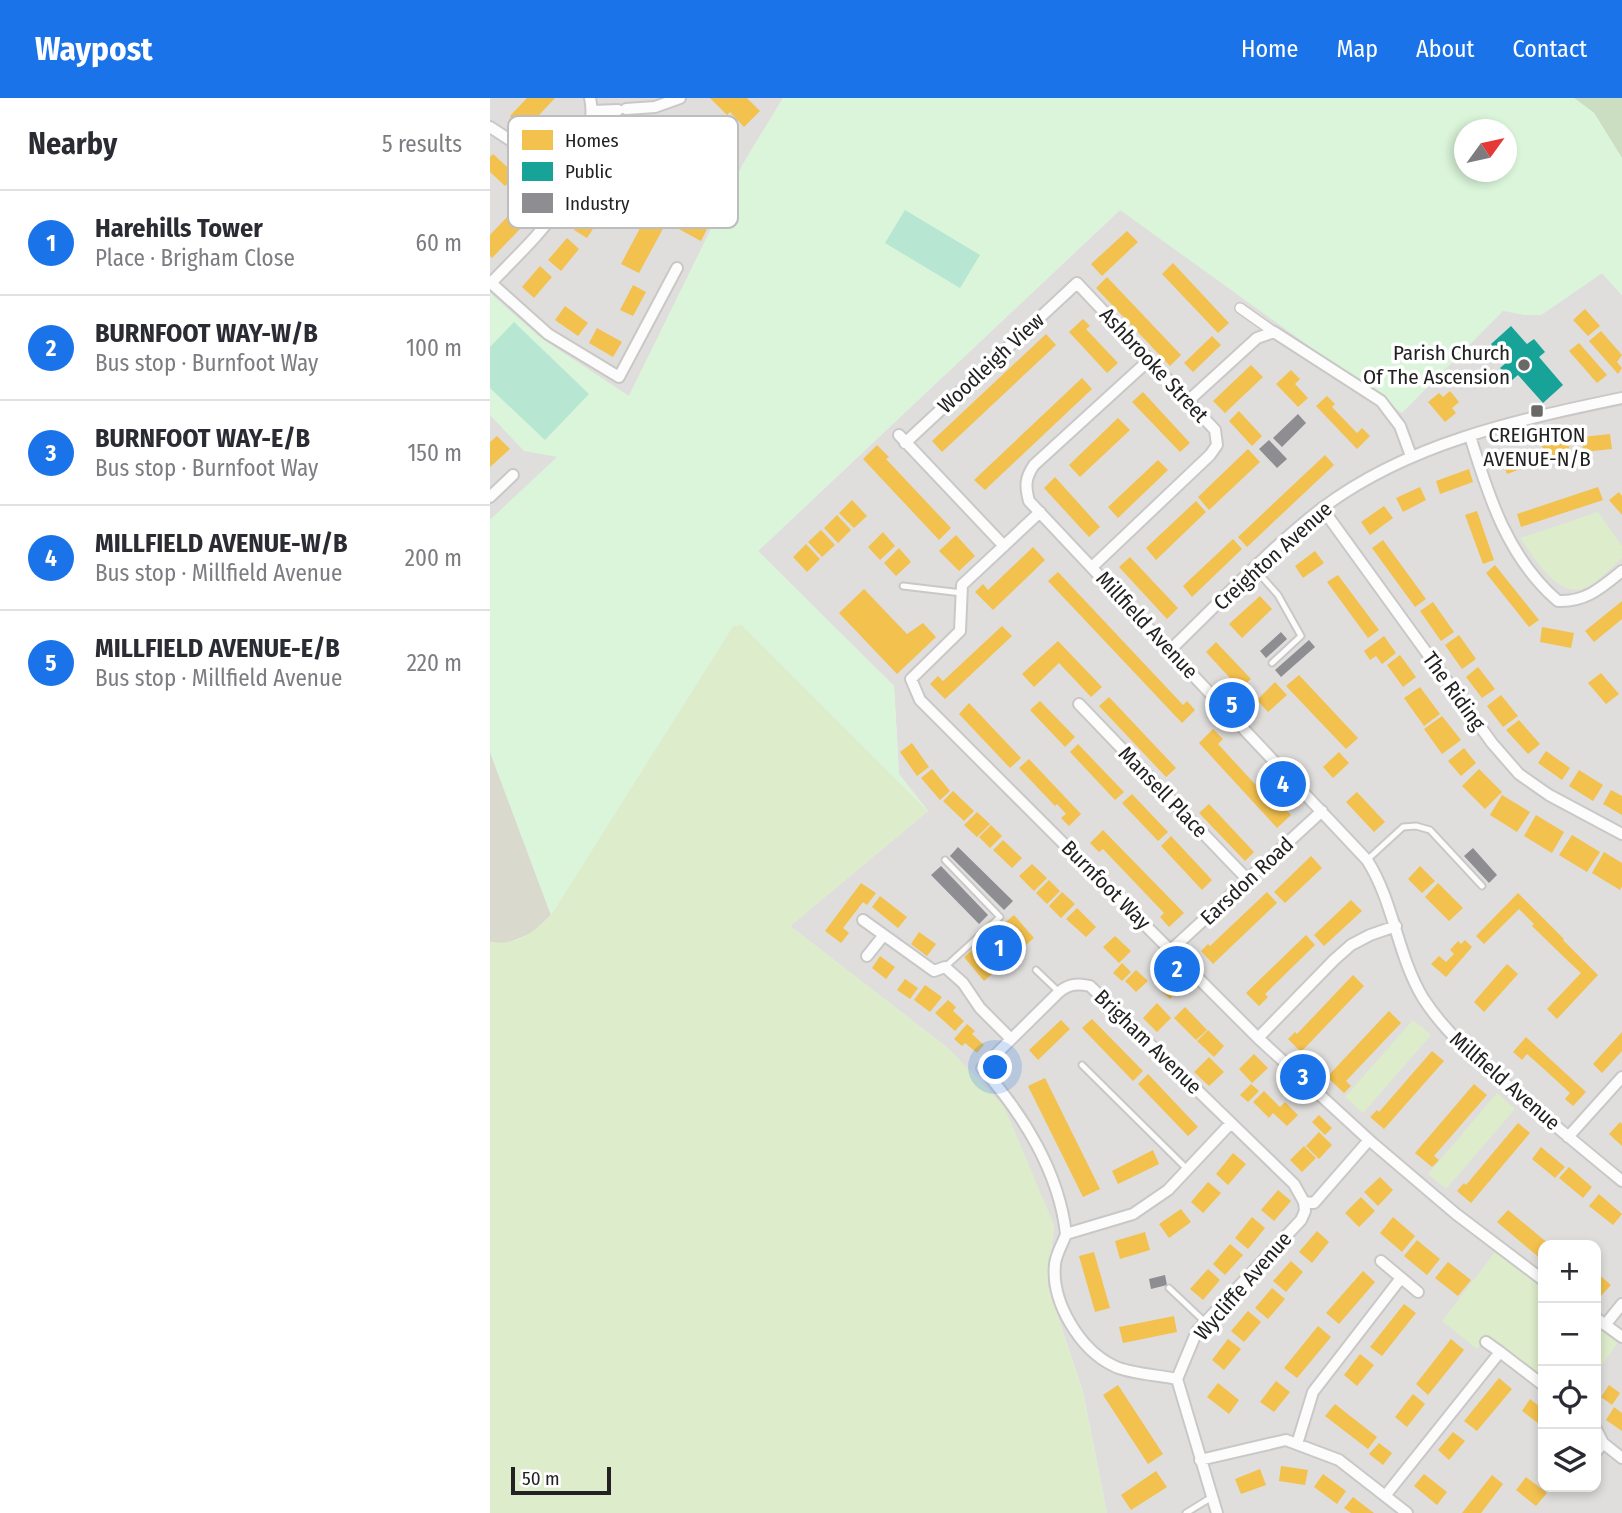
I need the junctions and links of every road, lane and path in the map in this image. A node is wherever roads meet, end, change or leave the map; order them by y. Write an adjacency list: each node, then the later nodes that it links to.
1 (590, 98): 3 (street)
2 (680, 98): 3 (street)
3 (593, 111): 4 (street)
4 (592, 116)
5 (490, 127): 6 (street)
6 (508, 139)
7 (541, 228): 9 (street)
8 (677, 268): 9 (street)
9 (491, 282)
10 (1077, 283): 13 (street, Ashbrooke Street); 22 (street, Woodleigh View)
11 (1240, 308): 12 (street)
12 (1274, 332): 15 (street); 17 (street)
13 (1148, 361): 15 (street, Ashbrooke Street); 21 (street, Millfield Avenue)
14 (1622, 398): 16 (street, Creighton Avenue)
15 (1188, 401): 23 (street, Ashbrooke Street)
16 (1470, 436): 17 (street, Creighton Avenue); 25 (street)
17 (1411, 456): 20 (street, Creighton Avenue)
18 (513, 475): 19 (street)
19 (490, 497)
20 (1322, 508): 24 (street, Creighton Avenue); 32 (street, The Riding)
21 (1040, 512): 22 (street); 23 (street, Millfield Avenue)
22 (1004, 546): 27 (street)
23 (1092, 567): 28 (street, Millfield Avenue)
24 (1255, 569): 28 (street, Creighton Avenue); 29 (lane)
25 (1622, 571)
26 (903, 586): 27 (lane)
27 (961, 593): 40 (street, Burnfoot Way)
28 (1170, 650): 31 (street, Millfield Avenue)
29 (1272, 663)
30 (1079, 704): 35 (street, Mansell Place)
31 (1322, 811): 34 (street, Millfield Avenue); 35 (street, Earsdon Road)
32 (1622, 834)
33 (945, 860): 42 (lane)
34 (1367, 860): 36 (lane); 38 (street, Millfield Avenue)
35 (1248, 880): 40 (street, Earsdon Road)
36 (1482, 886)
37 (863, 919): 39 (street)
38 (1396, 926): 45 (street); 50 (street, Millfield Avenue)
39 (883, 936): 41 (street); 42 (street)
40 (1171, 950): 45 (street, Burnfoot Way)
41 (867, 956)
42 (945, 967): 46 (street)
43 (1036, 970): 44 (lane)
44 (1059, 992): 46 (street); 49 (street, Brigham Avenue)
45 (1258, 1038): 51 (street, Burnfoot Way)
46 (1011, 1039): 55 (street)
47 (1082, 1065): 52 (lane)
48 (1622, 1077): 50 (street)
49 (1231, 1124): 52 (street); 54 (street, Brigham Avenue)
50 (1568, 1137): 53 (street, Millfield Avenue)
51 (1369, 1140): 54 (street); 57 (street, Burnfoot Way)
52 (1187, 1169): 55 (street)
53 (1622, 1181)
54 (1304, 1202): 63 (street, Wycliffe Avenue)
55 (1066, 1234): 68 (street)
56 (1381, 1261): 58 (street)
57 (1538, 1276)
58 (1401, 1278): 60 (street); 70 (street)
59 (1168, 1289): 63 (lane)
60 (1418, 1292)
61 (1622, 1304): 62 (street)
62 (1601, 1321)
63 (1205, 1322): 68 (street, Wycliffe Avenue)
64 (1601, 1323): 65 (street)
65 (1622, 1337)
66 (1486, 1342): 67 (street)
67 (1500, 1352): 69 (street); 74 (street)
68 (1177, 1378): 73 (street)
69 (1538, 1381)
70 (1297, 1444): 73 (street); 74 (street)
71 (1601, 1449): 72 (street)
72 (1622, 1458)
73 (1200, 1460): 75 (street)
74 (1385, 1496): 78 (street)
75 (1212, 1497): 76 (lane); 77 (street)
76 (1186, 1513)
77 (1217, 1513)
78 (1407, 1513)

